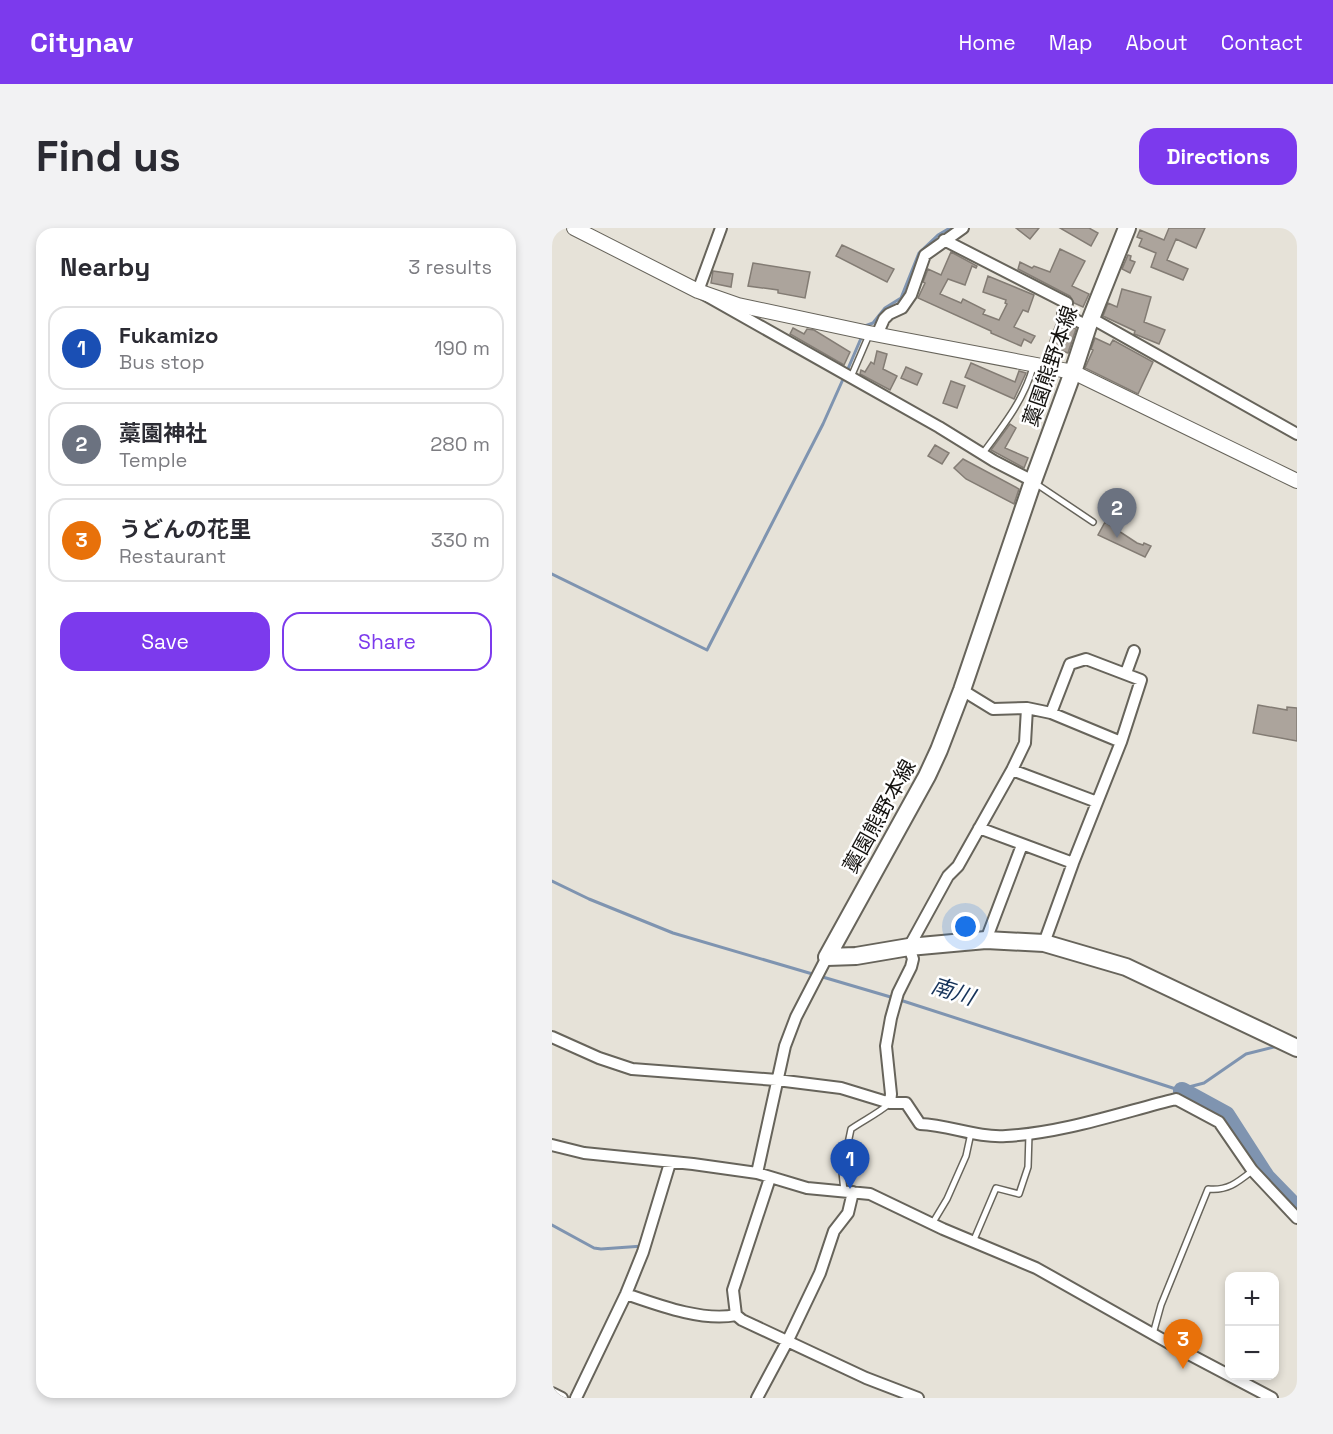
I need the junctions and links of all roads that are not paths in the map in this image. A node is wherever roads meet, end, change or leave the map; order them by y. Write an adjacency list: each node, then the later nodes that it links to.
1 (573, 228): 6 (street)
2 (721, 228): 6 (street)
3 (963, 228): 5 (street)
4 (1127, 228): 7 (main road, 藁園熊野本線)
5 (944, 240): 7 (street); 8 (street)
6 (698, 291): 8 (street); 11 (street)
7 (1089, 322): 10 (main road, 藁園熊野本線); 12 (street)
8 (873, 334): 9 (street); 11 (lane)
9 (1033, 365): 10 (street); 13 (lane)
10 (1073, 372): 14 (main road, 藁園熊野本線); 15 (street)
11 (851, 377): 13 (street)
12 (1297, 434)
13 (982, 453): 14 (street)
14 (1033, 481): 16 (lane); 19 (main road, 藁園熊野本線)
15 (1297, 481)
16 (1093, 522)
17 (1134, 651): 18 (street)
18 (1126, 673): 21 (street); 22 (street)
19 (962, 690): 20 (street); 31 (main road, 藁園熊野本線)
20 (1027, 708): 21 (street); 23 (street)
21 (1051, 713): 22 (street)
22 (1121, 742): 24 (street)
23 (1012, 770): 24 (street); 25 (street)
24 (1097, 802): 27 (street)
25 (979, 828): 26 (street); 30 (street)
26 (1022, 845): 27 (street); 28 (street)
27 (1073, 863): 29 (street)
28 (986, 940): 29 (main road); 30 (main road)
29 (1044, 943): 33 (main road)
30 (909, 947): 31 (main road); 35 (street)
31 (824, 963): 34 (street)
32 (552, 1037): 34 (street)
33 (1290, 1045)
34 (777, 1080): 35 (street); 41 (street)
35 (890, 1103): 36 (street); 43 (lane)
36 (971, 1133): 37 (street); 45 (lane)
37 (1029, 1133): 40 (street); 46 (lane)
38 (552, 1145): 39 (street)
39 (670, 1163): 41 (street); 47 (street)
40 (1252, 1170): 44 (street); 49 (lane)
41 (756, 1173): 42 (street)
42 (770, 1178): 43 (street); 48 (street)
43 (849, 1191): 45 (street); 50 (street)
44 (1297, 1218)
45 (932, 1224): 46 (street)
46 (973, 1242): 49 (street)
47 (626, 1294): 48 (street); 53 (street)
48 (736, 1315): 50 (street)
49 (1153, 1334): 56 (street)
50 (788, 1341): 54 (street); 55 (street)
51 (552, 1393): 52 (street)
52 (562, 1398)
53 (576, 1398)
54 (757, 1398)
55 (918, 1398)
56 (1272, 1398)

